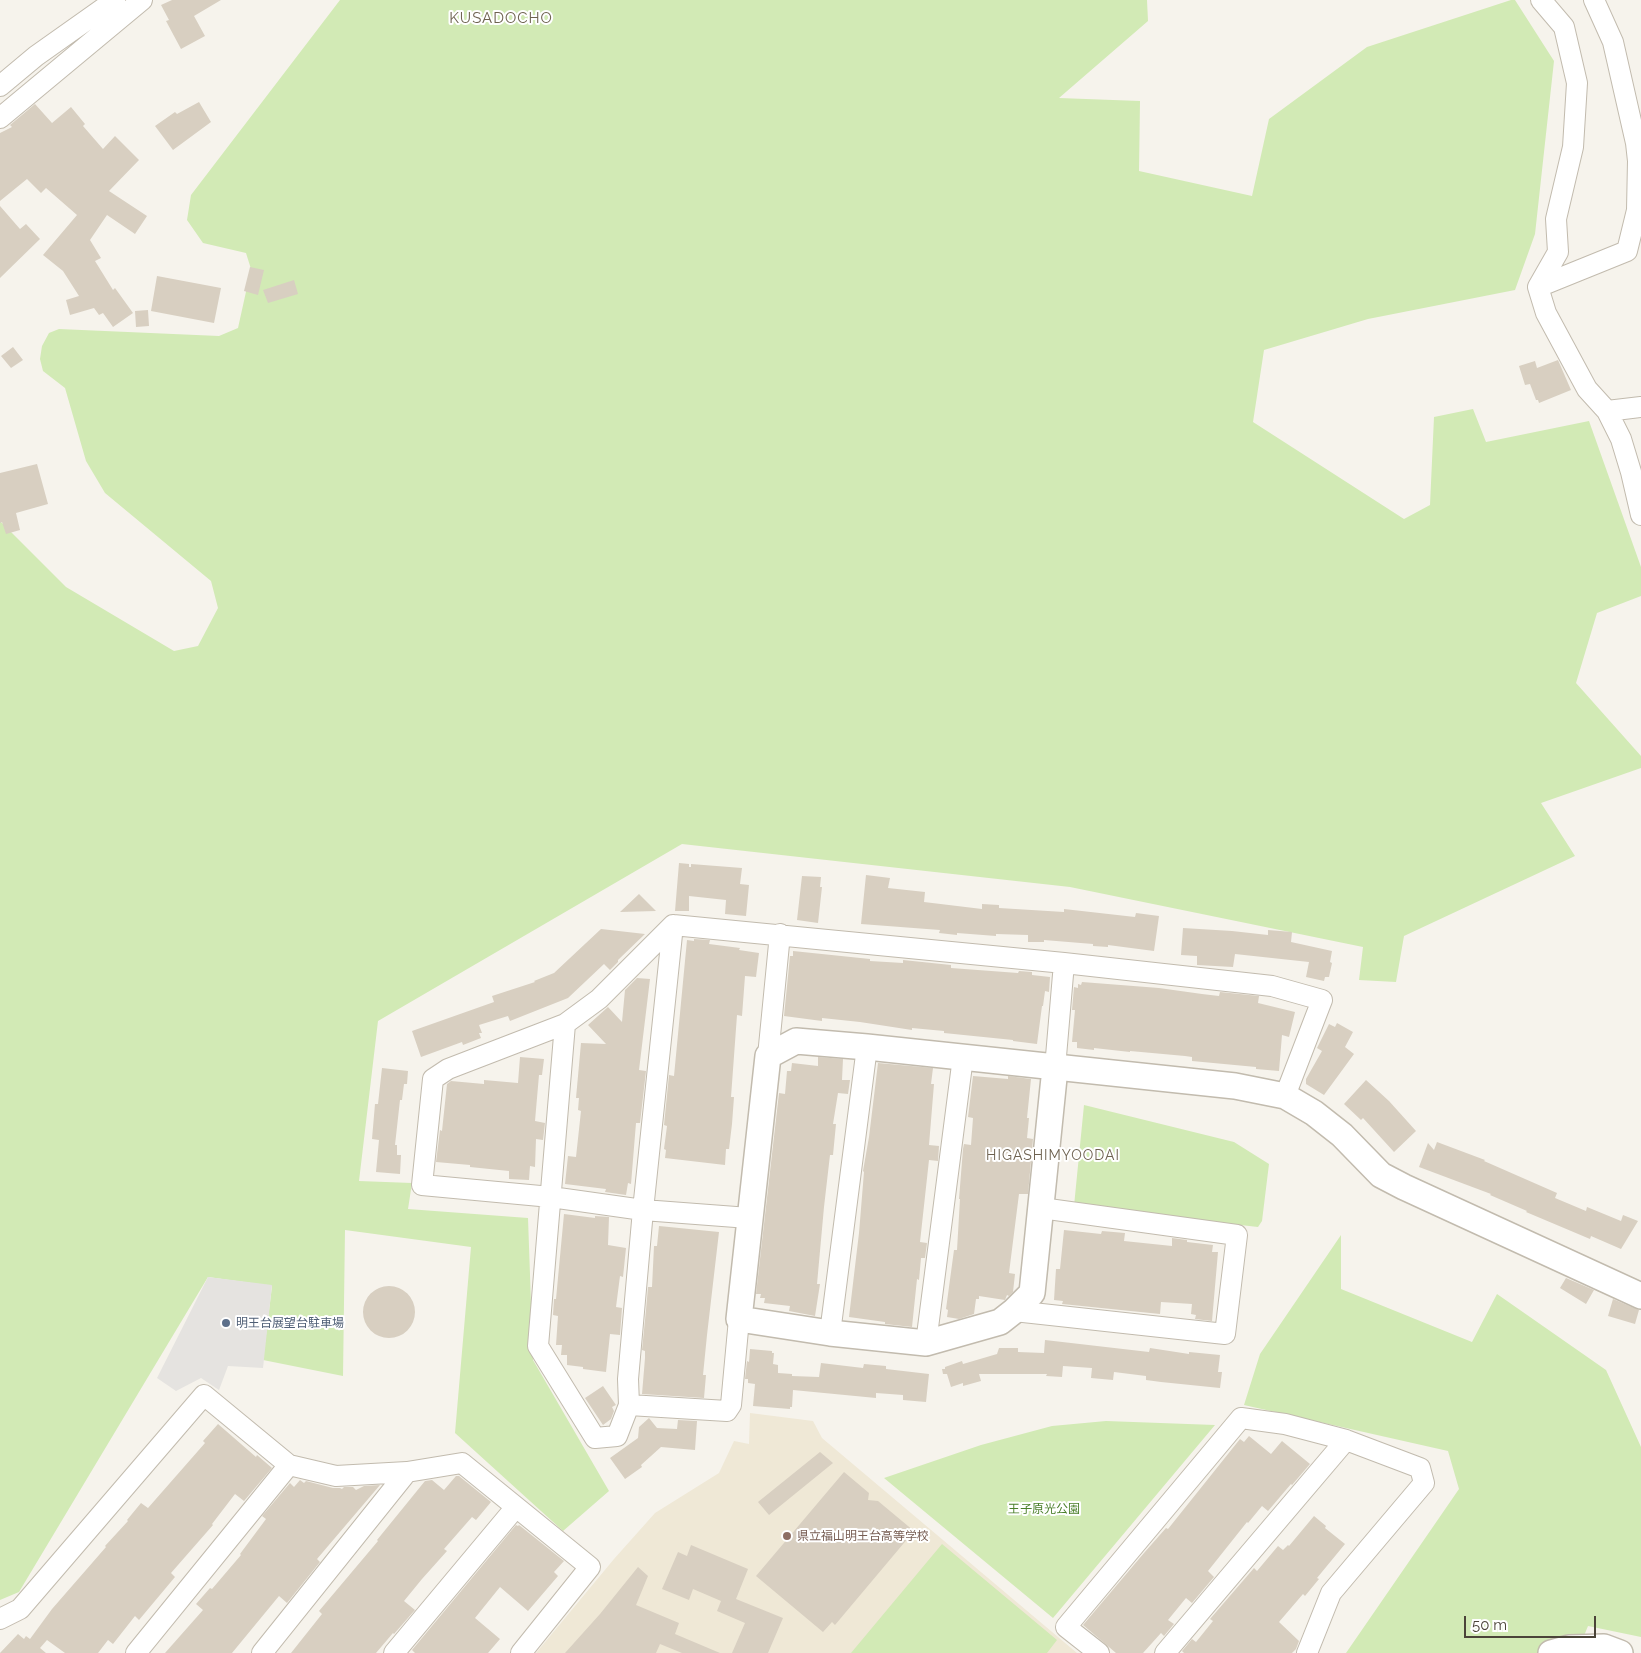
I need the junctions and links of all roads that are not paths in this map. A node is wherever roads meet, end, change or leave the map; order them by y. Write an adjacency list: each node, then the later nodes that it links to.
1 (115, 0): 5 (street)
2 (142, 0): 6 (street)
3 (1541, 0): 7 (street)
4 (1594, 0): 7 (street)
5 (0, 86)
6 (0, 118)
7 (1538, 287): 9 (street)
8 (1641, 406): 9 (street)
9 (1607, 411): 10 (street)
10 (1641, 514)
11 (673, 925): 12 (street); 14 (street); 22 (street)
12 (780, 934): 13 (street); 16 (street)
13 (1064, 963): 18 (street); 19 (street)
14 (565, 1024): 20 (street); 20 (street)
15 (868, 1047): 16 (street); 17 (street); 27 (street)
16 (768, 1056): 23 (street)
17 (962, 1058): 18 (street); 28 (street)
18 (1055, 1068): 19 (street); 21 (street)
19 (1285, 1096): 24 (street)
20 (551, 1197): 22 (street); 29 (street)
21 (1041, 1208): 25 (street); 25 (street)
22 (643, 1210): 23 (street); 29 (street)
23 (749, 1218): 26 (street)
24 (1641, 1296)
25 (1014, 1311): 28 (street)
26 (739, 1319): 27 (street); 29 (street)
27 (830, 1332): 28 (street)
28 (926, 1342)
29 (629, 1406)
30 (1346, 1440): 39 (street); 40 (street); 41 (street)
31 (289, 1464): 32 (street); 34 (street); 35 (street)
32 (407, 1472): 33 (street); 36 (street)
33 (516, 1507): 37 (street); 38 (street)
34 (0, 1619)
35 (136, 1653)
36 (262, 1653)
37 (394, 1653)
38 (521, 1653)
39 (1099, 1653)
40 (1165, 1653)
41 (1307, 1653)
42 (1551, 1653): 43 (street)
43 (1620, 1653)

